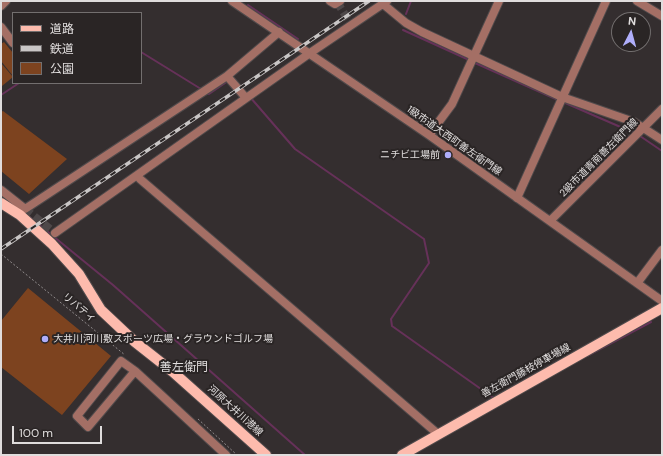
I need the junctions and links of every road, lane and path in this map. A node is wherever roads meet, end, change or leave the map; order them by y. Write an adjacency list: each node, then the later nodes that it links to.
1 (6, 1): 9 (street)
2 (232, 1): 12 (street, 1級市道大西町善左衛門線)
3 (330, 1): 4 (street)
4 (340, 1)
5 (499, 1): 15 (street)
6 (606, 1): 17 (street)
7 (637, 1): 10 (street)
8 (385, 2): 14 (street); 15 (street)
9 (1, 6)
10 (662, 16)
11 (1, 27): 13 (street)
12 (279, 32): 14 (street, 1級市道大西町善左衛門線); 16 (street)
13 (12, 42)
14 (310, 53): 18 (street); 21 (street, 1級市道大西町善左衛門線)
15 (473, 57): 17 (street); 21 (street)
16 (227, 76): 18 (street); 24 (street)
17 (562, 97): 20 (street); 25 (street)
18 (246, 98): 28 (street)
19 (662, 109): 20 (street, 2級市道青南善左衛門線)
20 (643, 128): 22 (street); 27 (street, 2級市道青南善左衛門線)
21 (429, 135): 25 (street, 1級市道大西町善左衛門線)
22 (662, 140)
23 (140, 179): 37 (street)
24 (1, 190)
25 (518, 198): 27 (street, 1級市道大西町善左衛門線)
26 (1, 203): 40 (main road, 河原大井川港線)
27 (550, 221): 31 (street, 1級市道大西町善左衛門線)
28 (55, 233)
29 (662, 250): 31 (street)
30 (1, 254): 34 (path, リバティ)
31 (638, 282): 32 (street, 1級市道大西町善左衛門線)
32 (662, 300)
33 (662, 308): 37 (main road, 善左衛門藤枝停車場線)
34 (127, 357)
35 (134, 371): 35 (street); 38 (street)
36 (199, 419): 39 (path)
37 (438, 434): 41 (main road, 善左衛門藤枝停車場線)
38 (226, 455)
39 (238, 455)
40 (266, 455)
41 (402, 455)

